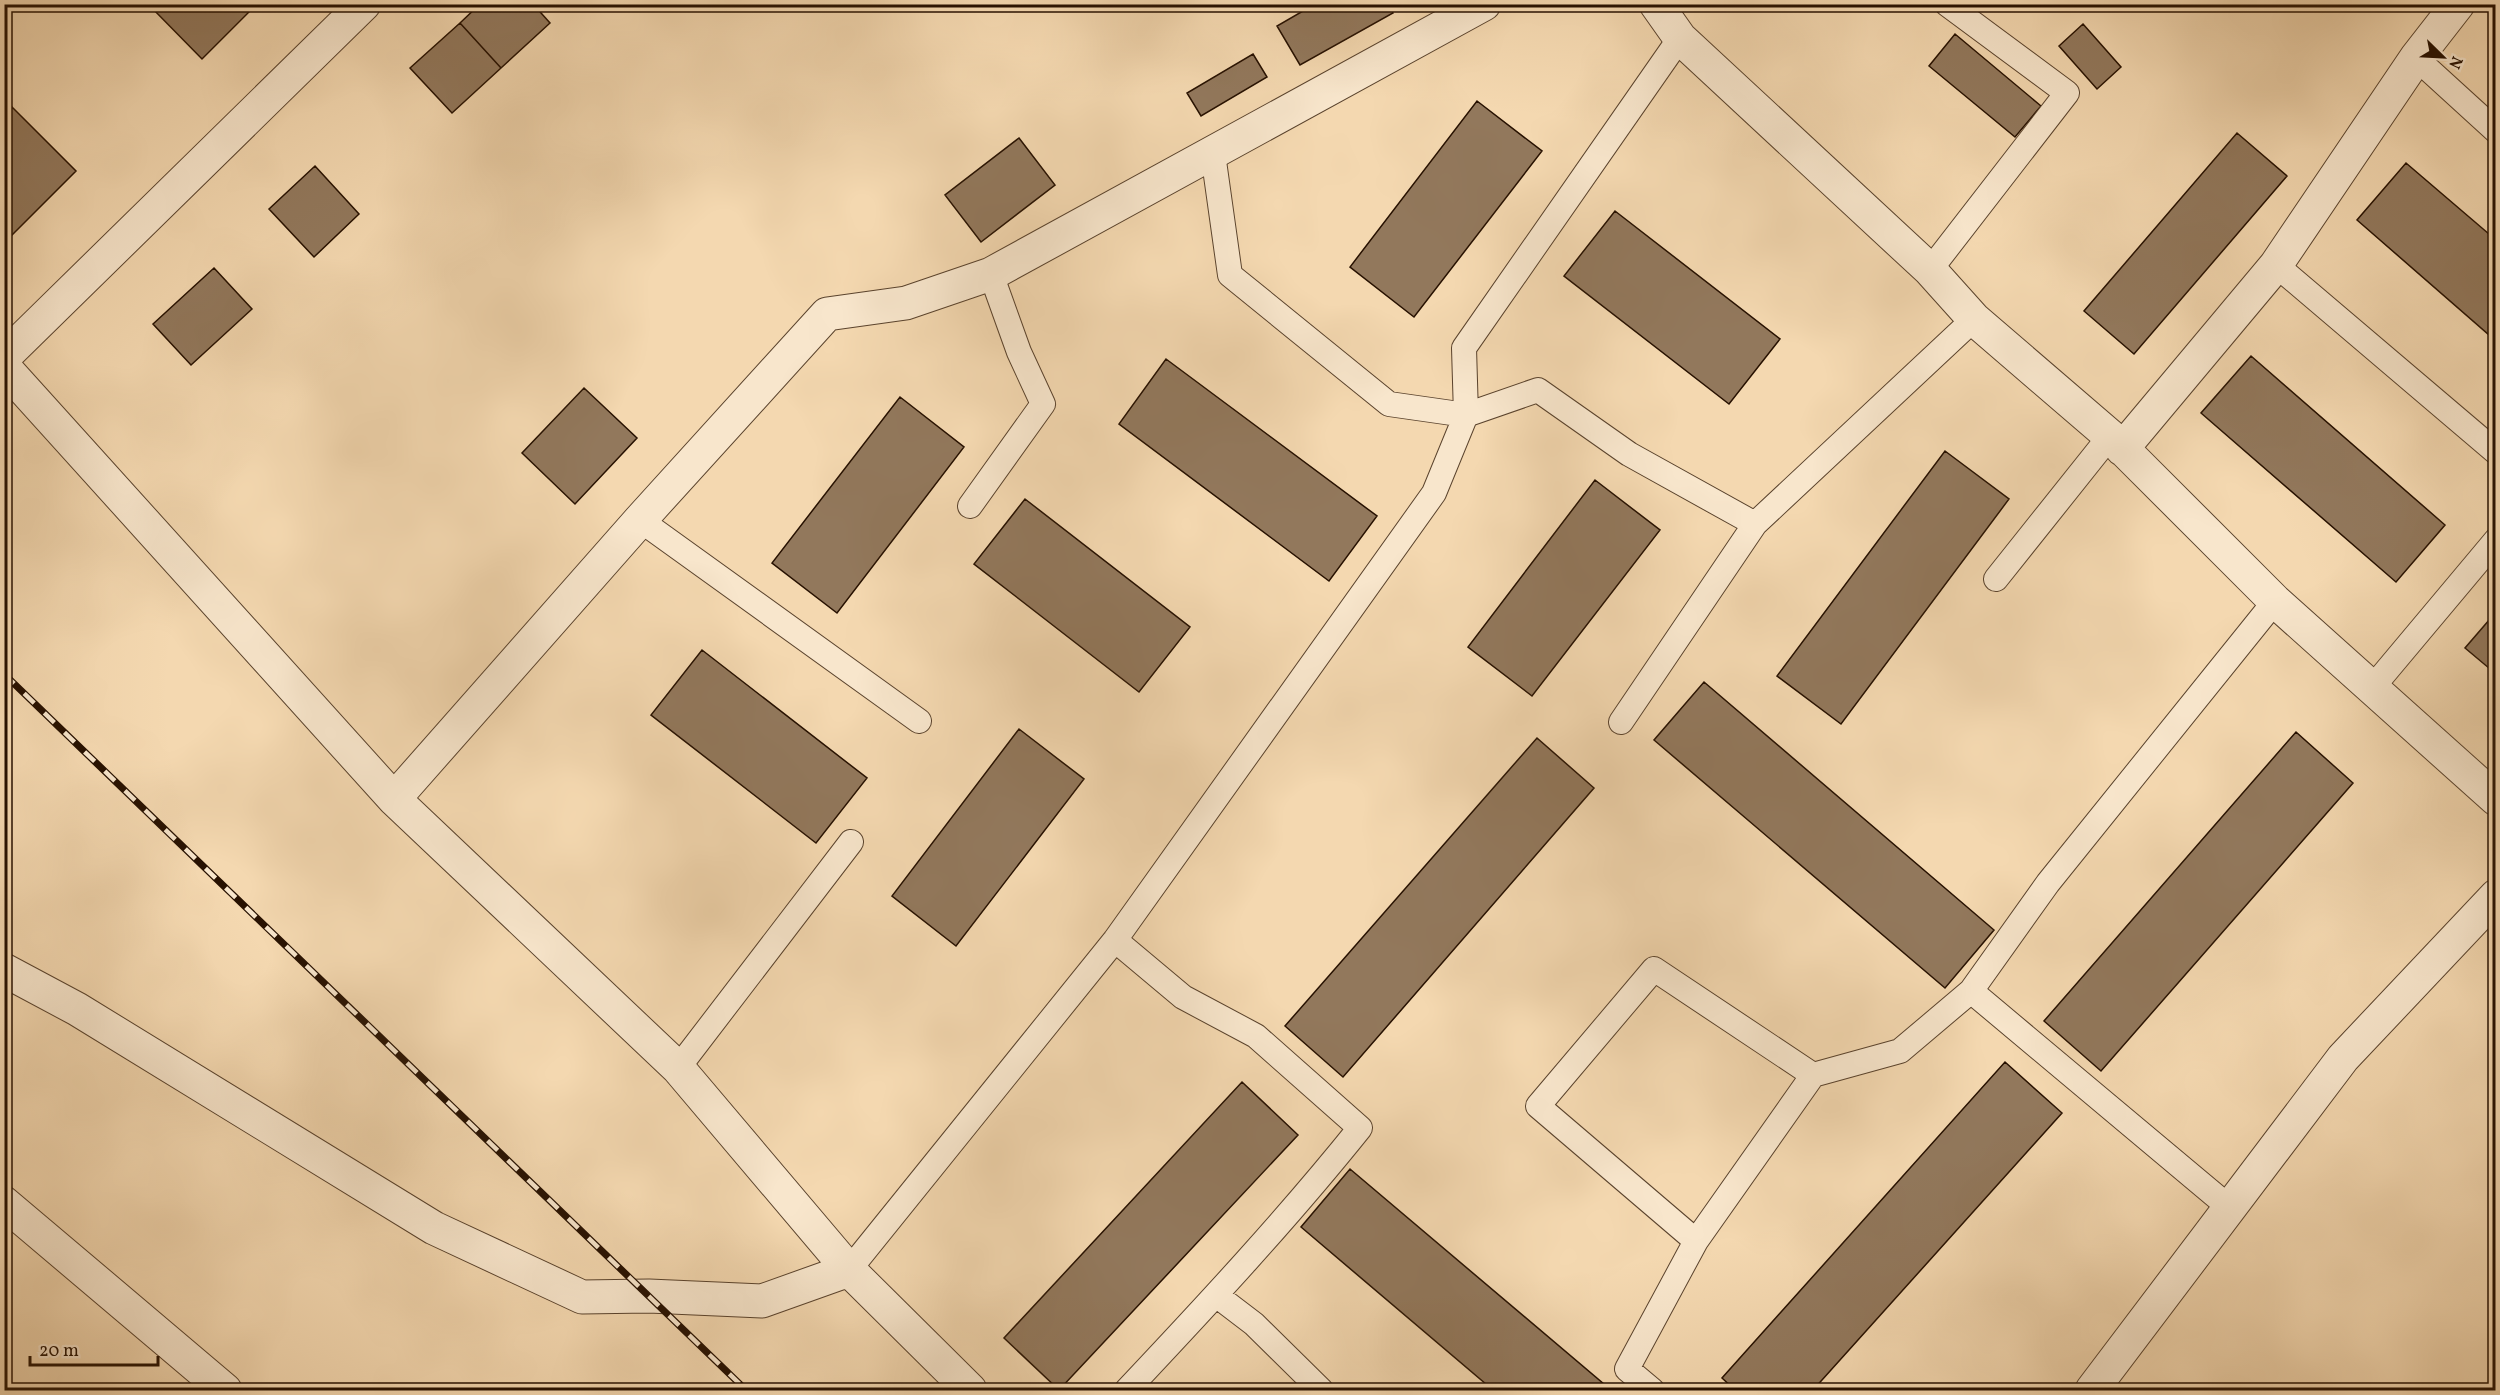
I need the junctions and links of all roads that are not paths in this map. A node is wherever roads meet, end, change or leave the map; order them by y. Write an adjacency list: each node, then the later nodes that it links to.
1 (364, 4): 14 (street)
2 (1484, 4): 9 (street)
3 (1656, 4): 6 (street)
4 (1947, 4): 11 (lane)
5 (2458, 4): 7 (street)
6 (1680, 38): 11 (street); 16 (lane)
7 (2416, 58): 8 (lane); 10 (street)
8 (2496, 131)
9 (1213, 154): 12 (street); 16 (lane)
10 (2276, 265): 17 (street); 18 (lane)
11 (1930, 270): 13 (street)
12 (991, 274): 19 (lane); 20 (street)
13 (1974, 319): 17 (street); 21 (lane)
14 (4, 357)
15 (4, 367): 28 (street)
16 (1466, 415): 21 (lane); 32 (lane)
17 (2116, 442): 23 (lane); 24 (street)
18 (2496, 452)
19 (970, 506)
20 (640, 520): 26 (lane); 28 (street)
21 (1755, 524): 27 (lane)
22 (2496, 540): 25 (lane)
23 (1996, 579)
24 (2275, 601): 25 (street); 34 (lane)
25 (2372, 688): 29 (street)
26 (919, 721)
27 (1621, 722)
28 (394, 799): 35 (street)
29 (2496, 800)
30 (851, 842): 35 (lane)
31 (2496, 896): 38 (street)
32 (1115, 940): 40 (lane); 41 (lane)
33 (4, 970): 40 (street)
34 (1971, 990): 36 (lane); 38 (lane)
35 (678, 1068): 40 (street)
36 (1813, 1075): 39 (lane); 39 (lane)
37 (4, 1203): 42 (street)
38 (2230, 1208): 47 (street)
39 (1696, 1241): 46 (lane)
40 (849, 1270): 43 (street)
41 (1216, 1296): 44 (lane); 45 (lane)
42 (225, 1390)
43 (970, 1390)
44 (1127, 1390)
45 (1321, 1390)
46 (1652, 1390)
47 (2092, 1390)

